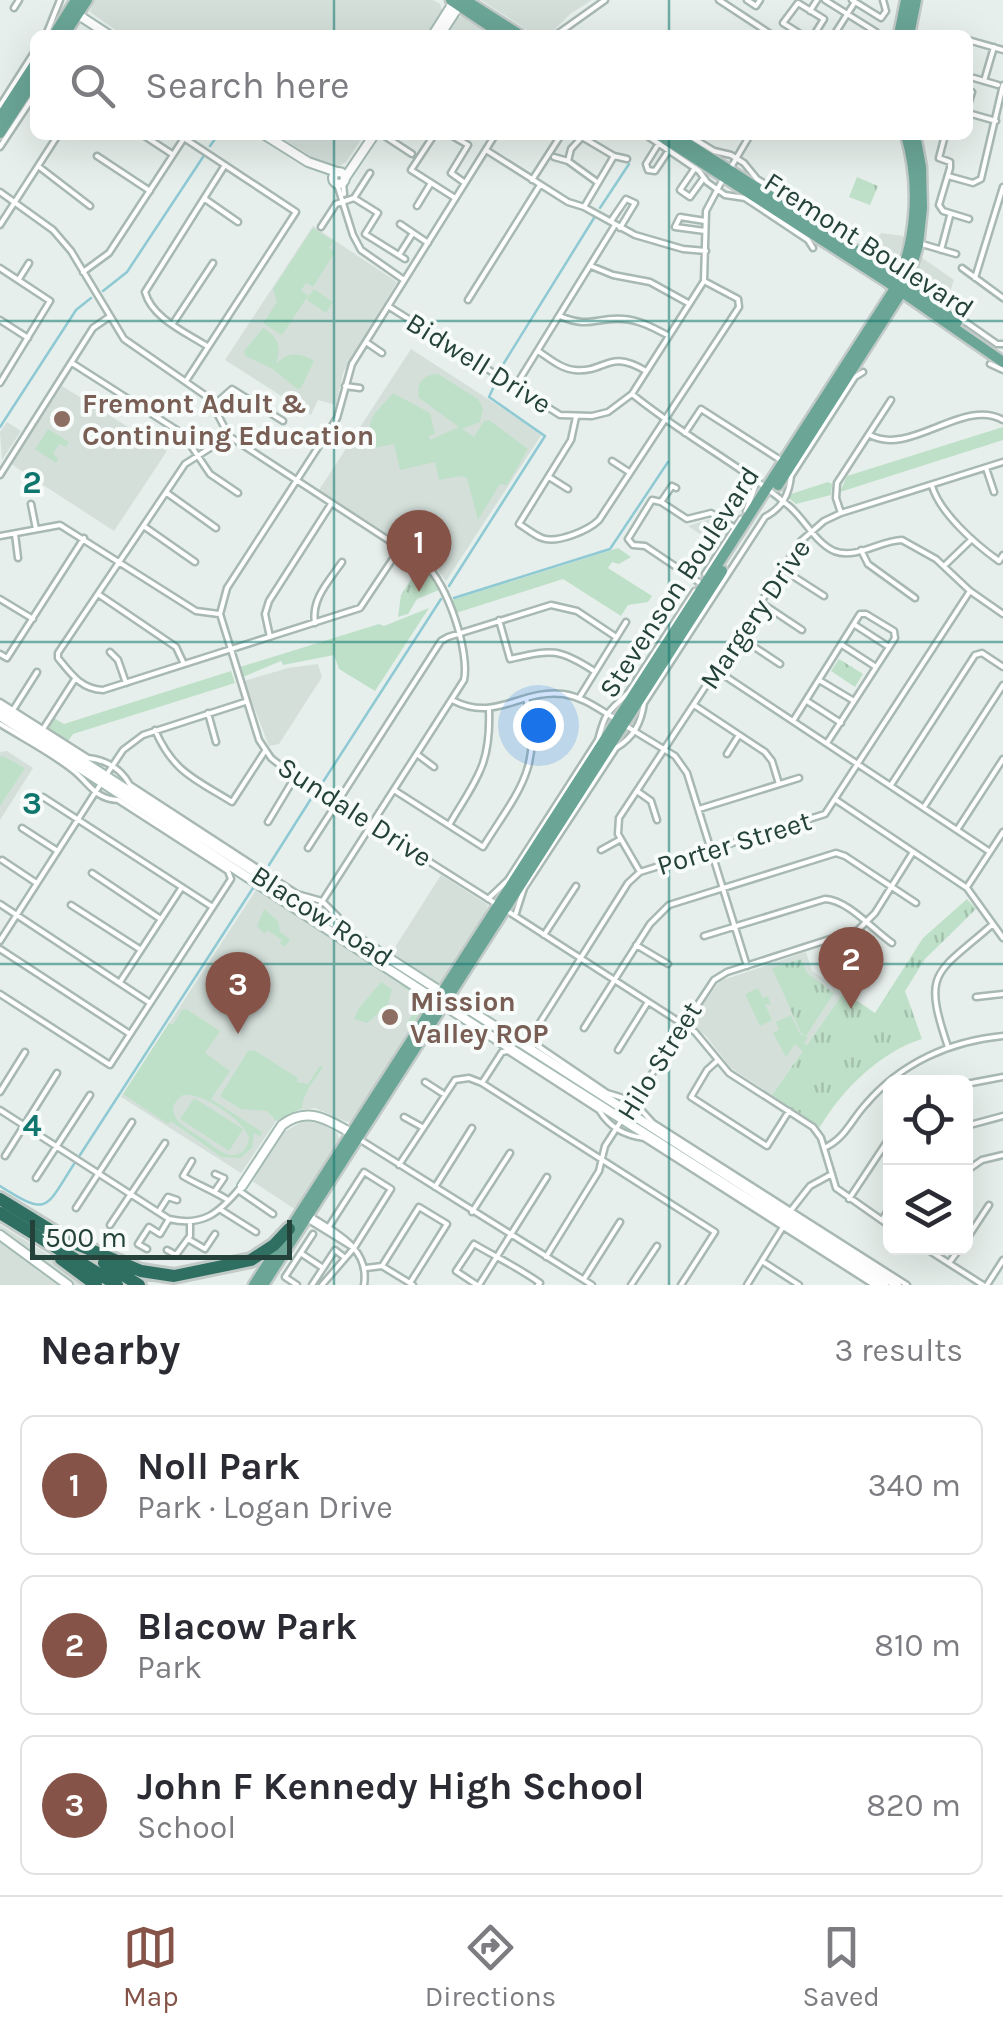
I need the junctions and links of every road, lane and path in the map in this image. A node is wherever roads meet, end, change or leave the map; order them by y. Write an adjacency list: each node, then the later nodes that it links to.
1 (19, 0): 15 (street)
2 (87, 0): 16 (main road)
3 (605, 0): 25 (street)
4 (718, 0): 26 (street)
5 (747, 0): 6 (street)
6 (760, 0)
7 (817, 0): 17 (street)
8 (825, 0): 18 (street)
9 (883, 0): 14 (street)
10 (906, 0): 31 (main road)
11 (916, 0): 32 (main road)
12 (58, 1): 16 (street); 19 (street)
13 (458, 1): 22 (main road); 23 (main road); 24 (main road)
14 (854, 1): 18 (street)
15 (14, 8)
16 (75, 8): 20 (main road); 21 (main road)
17 (810, 10): 27 (street); 28 (street)
18 (848, 14): 29 (street); 30 (street)
19 (49, 30)
20 (58, 30)
21 (103, 30)
22 (439, 30)
23 (497, 30)
24 (511, 30)
25 (563, 30)
26 (764, 30)
27 (795, 30)
28 (817, 30)
29 (837, 30)
30 (870, 30)
31 (900, 30)
32 (910, 30)
33 (973, 41): 34 (street)
34 (994, 47): 35 (street); 39 (street)
35 (1003, 50)
36 (30, 60): 43 (street)
37 (30, 72): 45 (main road)
38 (974, 78): 39 (street)
39 (984, 81): 40 (street)
40 (1001, 85): 46 (street)
41 (30, 87): 47 (main road)
42 (30, 102): 70 (street)
43 (0, 106)
44 (973, 114): 46 (street)
45 (0, 118)
46 (996, 120): 86 (street)
47 (0, 133)
48 (55, 140): 82 (street)
49 (150, 140): 74 (street)
50 (182, 140): 74 (street)
51 (190, 140): 81 (street)
52 (274, 140): 87 (main road)
53 (369, 140): 87 (main road)
54 (395, 140): 73 (street)
55 (431, 140): 91 (street)
56 (460, 140): 92 (street)
57 (492, 140): 71 (street)
58 (558, 140): 89 (street)
59 (579, 140): 80 (street)
60 (589, 140): 76 (street)
61 (658, 140): 72 (street)
62 (660, 140): 72 (street, Fremont Boulevard)
63 (661, 140): 85 (main road, Fremont Boulevard)
64 (681, 140): 85 (main road, Fremont Boulevard)
65 (696, 140): 79 (street, Fremont Boulevard)
66 (747, 140): 79 (street)
67 (907, 140): 133 (main road, Stevenson Boulevard)
68 (916, 140): 118 (main road, Stevenson Boulevard)
69 (944, 140): 86 (street)
70 (0, 147)
71 (486, 150): 89 (street); 92 (street)
72 (668, 150): 83 (street, Fremont Boulevard)
73 (412, 154)
74 (173, 155): 96 (street)
75 (96, 156): 96 (street)
76 (614, 156): 78 (street); 90 (street)
77 (554, 157): 80 (street)
78 (627, 158)
79 (736, 158): 85 (street); 115 (street, Fremont Boulevard)
80 (568, 161): 90 (street)
81 (225, 165): 100 (street); 147 (street)
82 (38, 166): 102 (street); 103 (street)
83 (694, 168): 88 (street, Fremont Boulevard); 88 (street)
84 (370, 172): 98 (street)
85 (727, 174): 95 (street); 115 (main road, Fremont Boulevard); 133 (main road, Fremont Boulevard)
86 (948, 176): 106 (street)
87 (339, 178): 101 (street)
88 (704, 178): 95 (street, Fremont Boulevard)
89 (532, 180): 93 (street)
90 (597, 182): 105 (street)
91 (431, 183): 99 (street); 104 (street)
92 (465, 183): 99 (street)
93 (540, 185): 105 (street); 135 (street)
94 (1003, 187): 129 (street)
95 (717, 190): 108 (street); 119 (street, Fremont Boulevard)
96 (150, 191): 128 (street)
97 (0, 192): 102 (street)
98 (354, 198): 101 (street); 116 (street)
99 (455, 198): 117 (street)
100 (205, 199): 109 (street); 142 (street)
101 (344, 200): 113 (street); 131 (street)
102 (14, 201): 110 (street); 128 (street)
103 (90, 206)
104 (417, 206)
105 (584, 207): 112 (street)
106 (951, 214): 107 (street); 120 (street)
107 (969, 219)
108 (705, 221): 114 (street); 114 (street)
109 (238, 222)
110 (0, 224)
111 (400, 224): 116 (street)
112 (615, 225): 112 (street); 121 (street); 125 (street)
113 (321, 227)
114 (705, 231): 121 (street)
115 (825, 232): 133 (main road, Fremont Boulevard)
116 (413, 233): 117 (street)
117 (428, 243): 131 (street)
118 (918, 243): 120 (street); 133 (main road, Stevenson Boulevard)
119 (813, 248)
120 (941, 250): 122 (street)
121 (707, 251): 132 (street)
122 (956, 254)
123 (30, 263): 130 (street)
124 (212, 263): 142 (street)
125 (591, 266): 136 (street); 139 (street)
126 (0, 268): 130 (street)
127 (962, 268): 129 (street)
128 (83, 272): 140 (street)
129 (975, 278): 134 (street)
130 (19, 279): 144 (street)
131 (404, 280): 137 (street)
132 (704, 281): 136 (street); 167 (street)
133 (901, 286): 150 (main road, Fremont Boulevard); 175 (main road, Stevenson Boulevard); 184 (main road, Stevenson Boulevard)
134 (1003, 298)
135 (468, 300)
136 (690, 304): 143 (street)
137 (388, 306): 145 (street); 161 (street, Bidwell Drive)
138 (949, 311): 146 (street, Fremont Boulevard)
139 (560, 316): 143 (street); 148 (street)
140 (109, 317): 151 (street); 157 (street)
141 (0, 320): 144 (street)
142 (174, 324): 147 (street)
143 (669, 336): 154 (street)
144 (28, 338): 156 (street)
145 (366, 342): 149 (street); 159 (street)
146 (1003, 344)
147 (208, 347): 157 (street)
148 (538, 350): 154 (street); 161 (street)
149 (382, 353)
150 (1003, 359)
151 (72, 363): 172 (street); 178 (street)
152 (990, 364): 153 (street)
153 (1003, 370)
154 (646, 371): 162 (street)
155 (863, 372): 189 (street, Stevenson Boulevard)
156 (2, 375): 158 (street)
157 (186, 382): 164 (street)
158 (0, 383)
159 (345, 386): 160 (street); 180 (street)
160 (360, 388)
161 (514, 388): 165 (street, Bidwell Drive)
162 (632, 394): 165 (street, Bidwell Drive); 167 (street)
163 (892, 400): 170 (street)
164 (214, 404): 168 (street); 171 (street)
165 (576, 417): 179 (street)
166 (1003, 420): 170 (street)
167 (666, 421): 169 (street); 177 (street)
168 (283, 422)
169 (685, 433): 175 (street); 184 (street)
170 (870, 435): 192 (street)
171 (229, 436): 172 (street); 180 (street)
172 (198, 454): 186 (street); 187 (street)
173 (612, 461): 177 (street)
174 (1003, 462): 176 (street, Margery Drive)
175 (784, 463): 184 (main road, Stevenson Boulevard)
176 (986, 468): 181 (street, Margery Drive); 185 (street)
177 (629, 472): 179 (street)
178 (0, 475)
179 (549, 477): 183 (street)
180 (296, 481): 191 (street); 218 (street)
181 (932, 484): 192 (street, Margery Drive); 201 (street)
182 (676, 488): 188 (street)
183 (568, 489)
184 (765, 489): 189 (street); 195 (street, Stevenson Boulevard); 259 (main road, Stevenson Boulevard)
185 (994, 492)
186 (167, 493): 193 (street); 194 (street)
187 (238, 493)
188 (661, 502): 195 (street); 211 (street)
189 (784, 502): 197 (street); 265 (street, Stevenson Boulevard)
190 (31, 504): 196 (street)
191 (331, 504): 202 (street); 229 (street)
192 (841, 514): 197 (street, Margery Drive)
193 (145, 527): 206 (street); 207 (street)
194 (216, 528)
195 (735, 528): 211 (street, Stevenson Boulevard)
196 (36, 529): 198 (street); 200 (street)
197 (812, 530): 203 (street); 210 (street, Margery Drive)
198 (15, 534): 199 (street); 204 (street)
199 (0, 536)
200 (84, 538): 206 (street); 220 (street)
201 (972, 539): 205 (street); 209 (street)
202 (400, 548): 223 (street); 226 (street)
203 (861, 550): 209 (street); 215 (street)
204 (18, 558)
205 (1001, 558)
206 (120, 560): 213 (street); 218 (street)
207 (195, 562)
208 (342, 562): 223 (street)
209 (944, 566): 212 (street)
210 (782, 569): 214 (street); 217 (street, Margery Drive)
211 (700, 582): 259 (street, Stevenson Boulevard)
212 (970, 591): 219 (street); 276 (street, Porter Street)
213 (98, 594): 235 (street); 244 (street)
214 (824, 596)
215 (915, 598)
216 (0, 599): 220 (street)
217 (760, 602): 225 (street); 227 (street, Margery Drive)
218 (220, 614): 232 (street, Sundale Drive)
219 (1003, 614)
220 (33, 619): 234 (street)
221 (499, 620): 226 (street); 228 (street); 240 (street)
222 (626, 622): 228 (street)
223 (316, 623): 229 (street)
224 (853, 624): 230 (street); 231 (street); 231 (street)
225 (802, 630)
226 (458, 632): 250 (street); 289 (street)
227 (738, 636): 236 (street); 239 (street, Margery Drive)
228 (616, 637): 240 (street)
229 (270, 638): 232 (street)
230 (840, 644): 237 (street); 243 (street)
231 (889, 647): 237 (street)
232 (230, 650): 235 (street); 252 (street, Sundale Drive)
233 (110, 652): 246 (street)
234 (0, 654)
235 (184, 664): 246 (street)
236 (780, 664)
237 (876, 667): 253 (street)
238 (1003, 668): 283 (street)
239 (716, 670): 254 (street, Margery Drive); 260 (street)
240 (594, 671): 249 (street)
241 (37, 672): 245 (street)
242 (23, 676): 245 (street)
243 (818, 679): 251 (street); 253 (street)
244 (75, 680): 246 (street); 263 (street)
245 (32, 681): 256 (street)
246 (126, 683)
247 (1003, 686): 290 (street)
248 (526, 698): 249 (street); 257 (street); 268 (street)
249 (579, 698): 259 (street)
250 (452, 700): 257 (street); 274 (street)
251 (806, 700): 260 (street); 261 (street)
252 (246, 702): 258 (street); 272 (street, Sundale Drive)
253 (854, 702): 261 (street)
254 (694, 705): 266 (street); 271 (street, Margery Drive)
255 (0, 709): 256 (street, Blacow Road); 281 (main road, Blacow Road)
256 (13, 710): 263 (street, Blacow Road)
257 (489, 710): 296 (street)
258 (208, 714): 264 (street); 269 (street)
259 (615, 719): 265 (street); 320 (main road, Stevenson Boulevard)
260 (793, 721): 270 (street)
261 (842, 722): 270 (street)
262 (0, 724): 286 (street, Blacow Road)
263 (43, 729): 277 (street, Blacow Road)
264 (155, 730): 272 (street); 277 (street)
265 (635, 731): 271 (street); 320 (street, Stevenson Boulevard)
266 (739, 735): 273 (street); 282 (street)
267 (550, 736): 268 (street)
268 (534, 737): 296 (street)
269 (216, 742)
270 (827, 743): 276 (street)
271 (664, 749): 285 (street, Margery Drive); 291 (street)
272 (265, 750): 279 (street, Sundale Drive)
273 (726, 754)
274 (418, 755): 278 (street); 284 (street)
275 (1003, 759): 298 (street)
276 (858, 765): 283 (street); 288 (street, Porter Street)
277 (112, 766): 281 (street); 316 (street, Blacow Road)
278 (434, 767)
279 (295, 776): 289 (street, Sundale Drive); 294 (street)
280 (798, 778): 282 (street)
281 (104, 779): 286 (street); 323 (main road, Blacow Road)
282 (779, 784): 291 (street)
283 (891, 785): 290 (street)
284 (394, 790): 295 (street); 296 (street)
285 (637, 790): 293 (street); 300 (street, Margery Drive)
286 (95, 793): 292 (street); 321 (street, Blacow Road)
287 (43, 797): 292 (street)
288 (836, 800): 302 (street, Porter Street); 305 (street)
289 (337, 802): 295 (street, Sundale Drive); 301 (street)
290 (924, 807): 298 (street)
291 (698, 809): 302 (street)
292 (77, 820): 304 (street); 313 (street)
293 (657, 820)
294 (268, 822)
295 (372, 825): 316 (street); 320 (street, Sundale Drive)
296 (449, 826)
297 (22, 828): 304 (street)
298 (957, 830): 306 (street)
299 (1003, 832): 306 (street)
300 (621, 839): 303 (street); 308 (street)
301 (308, 848)
302 (711, 848): 308 (street, Porter Street); 314 (street)
303 (601, 850)
304 (57, 851): 310 (street)
305 (913, 852): 312 (street); 315 (street)
306 (990, 852): 315 (street)
307 (2, 860): 310 (street)
308 (640, 872): 339 (street, Porter Street)
309 (92, 874): 325 (street)
310 (36, 883): 322 (street)
311 (576, 886): 329 (street)
312 (892, 886): 314 (street); 317 (street); 327 (street)
313 (182, 887): 321 (street); 325 (street)
314 (723, 888): 328 (street); 335 (street)
315 (967, 888): 326 (street)
316 (322, 900): 323 (street); 324 (street, Blacow Road)
317 (916, 903)
318 (0, 904): 322 (street)
319 (72, 905): 337 (street)
320 (499, 906): 329 (street, Sundale Drive); 349 (main road, Stevenson Boulevard); 349 (main road, Stevenson Boulevard)
321 (213, 907): 351 (street)
322 (16, 914): 332 (street); 345 (street)
323 (314, 915): 338 (main road, Blacow Road); 340 (main road, Blacow Road)
324 (338, 918)
325 (161, 919): 337 (street)
326 (994, 923): 331 (street); 356 (street)
327 (865, 924): 328 (street); 333 (street, Hilo Street); 334 (street)
328 (735, 926): 330 (street); 342 (street)
329 (544, 936): 339 (street, Sundale Drive)
330 (704, 936)
331 (1003, 938)
332 (0, 941)
333 (827, 941): 342 (street, Hilo Street); 344 (street)
334 (892, 943)
335 (636, 945): 341 (street); 343 (street)
336 (0, 949): 354 (street)
337 (141, 950): 345 (street)
338 (362, 952): 340 (main road); 349 (main road, Blacow Road)
339 (579, 958): 343 (street, Sundale Drive); 368 (street, Porter Street)
340 (391, 961): 349 (main road, Blacow Road)
341 (668, 964)
342 (747, 966): 352 (street, Hilo Street)
343 (614, 980): 350 (street, Sundale Drive); 353 (street)
344 (868, 980)
345 (120, 982): 351 (street)
346 (0, 994): 354 (street)
347 (1003, 994): 348 (street)
348 (976, 997)
349 (443, 1000): 371 (main road, Blacow Road); 380 (main road, Stevenson Boulevard)
350 (648, 1002): 352 (street, Sundale Drive); 357 (street)
351 (150, 1003): 354 (street)
352 (683, 1024): 359 (street, Sundale Drive); 368 (street, Hilo Street)
353 (584, 1028)
354 (130, 1034)
355 (1003, 1036): 356 (street)
356 (948, 1047): 383 (street)
357 (618, 1050)
358 (25, 1052): 365 (street)
359 (717, 1061): 370 (street, Sundale Drive); 370 (street)
360 (57, 1074): 376 (street)
361 (1003, 1077): 364 (street)
362 (425, 1082): 366 (street)
363 (482, 1083): 366 (street); 379 (street); 388 (street)
364 (973, 1083)
365 (0, 1092)
366 (444, 1094): 377 (street)
367 (90, 1095): 382 (street)
368 (634, 1102): 371 (street, Hilo Street); 408 (street)
369 (0, 1110): 376 (street)
370 (789, 1111): 383 (street, Sundale Drive)
371 (625, 1115): 379 (street, Hilo Street); 467 (main road, Blacow Road); 468 (main road, Blacow Road)
372 (1003, 1116): 375 (street)
373 (404, 1117): 377 (street)
374 (132, 1122): 392 (street)
375 (973, 1124)
376 (25, 1126): 382 (street); 387 (street)
377 (423, 1128): 390 (street)
378 (472, 1128): 397 (street)
379 (616, 1129): 388 (street, Hilo Street); 419 (street)
380 (354, 1136): 390 (street); 398 (main road); 413 (main road, Stevenson Boulevard); 421 (main road, Stevenson Boulevard)
381 (165, 1142): 400 (street)
382 (56, 1146): 392 (street); 396 (street)
383 (824, 1148): 394 (street, Sundale Drive)
384 (883, 1148): 402 (street)
385 (510, 1152): 411 (street)
386 (1003, 1154): 391 (street)
387 (5, 1156)
388 (602, 1159): 438 (street, Hilo Street); 463 (street)
389 (192, 1160): 399 (street)
390 (399, 1165): 397 (street)
391 (973, 1166)
392 (98, 1173): 400 (street); 406 (street)
393 (215, 1174): 399 (street)
394 (832, 1174): 402 (street, Sundale Drive); 408 (street)
395 (547, 1177): 428 (street)
396 (36, 1178)
397 (435, 1187): 411 (street)
398 (240, 1188): 404 (street); 412 (street)
399 (214, 1192): 404 (street)
400 (131, 1194): 410 (street); 418 (street)
401 (0, 1198): 430 (highway)
402 (849, 1199): 415 (street, Sundale Drive)
403 (177, 1200): 410 (street)
404 (229, 1201): 407 (street)
405 (989, 1205): 422 (street)
406 (76, 1208)
407 (221, 1210): 416 (street); 424 (street)
408 (792, 1210): 469 (street)
409 (0, 1212): 423 (highway)
410 (158, 1212): 414 (street)
411 (472, 1212): 428 (street)
412 (273, 1214)
413 (307, 1217): 420 (street); 432 (street); 454 (main road, Stevenson Boulevard)
414 (169, 1219): 416 (street); 433 (street)
415 (882, 1220)
416 (190, 1222): 429 (street)
417 (620, 1222): 447 (street)
418 (110, 1225)
419 (783, 1227): 442 (street); 466 (street)
420 (328, 1228): 432 (street); 432 (street)
421 (289, 1229): 430 (highway); 453 (main road, Stevenson Boulevard)
422 (973, 1229)
423 (30, 1231): 450 (highway); 451 (highway)
424 (256, 1232)
425 (215, 1234): 429 (street)
426 (314, 1234): 435 (street)
427 (0, 1235): 449 (main road)
428 (510, 1236): 438 (street); 440 (street)
429 (188, 1238): 434 (street)
430 (67, 1240): 452 (highway)
431 (656, 1246): 462 (street)
432 (354, 1248): 439 (street); 446 (street)
433 (146, 1249)
434 (168, 1250)
435 (302, 1254): 445 (street); 455 (street)
436 (937, 1255): 443 (street)
437 (955, 1255): 443 (street)
438 (546, 1256): 447 (street)
439 (344, 1257): 445 (street); 457 (street)
440 (496, 1258): 459 (street); 459 (street); 460 (street)
441 (1003, 1260): 470 (street)
442 (762, 1261): 464 (street); 465 (street)
443 (950, 1263): 470 (street)
444 (382, 1266): 446 (street); 448 (street); 448 (street)
445 (323, 1268): 456 (street)
446 (366, 1268): 458 (street)
447 (584, 1279): 461 (street)
448 (411, 1284)
449 (68, 1285)
450 (96, 1285)
451 (117, 1285)
452 (139, 1285)
453 (254, 1285)
454 (263, 1285)
455 (297, 1285)
456 (312, 1285)
457 (322, 1285)
458 (364, 1285)
459 (478, 1285)
460 (538, 1285)
461 (592, 1285)
462 (631, 1285)
463 (681, 1285)
464 (747, 1285)
465 (799, 1285)
466 (874, 1285)
467 (884, 1285)
468 (898, 1285)
469 (907, 1285)
470 (985, 1285)

